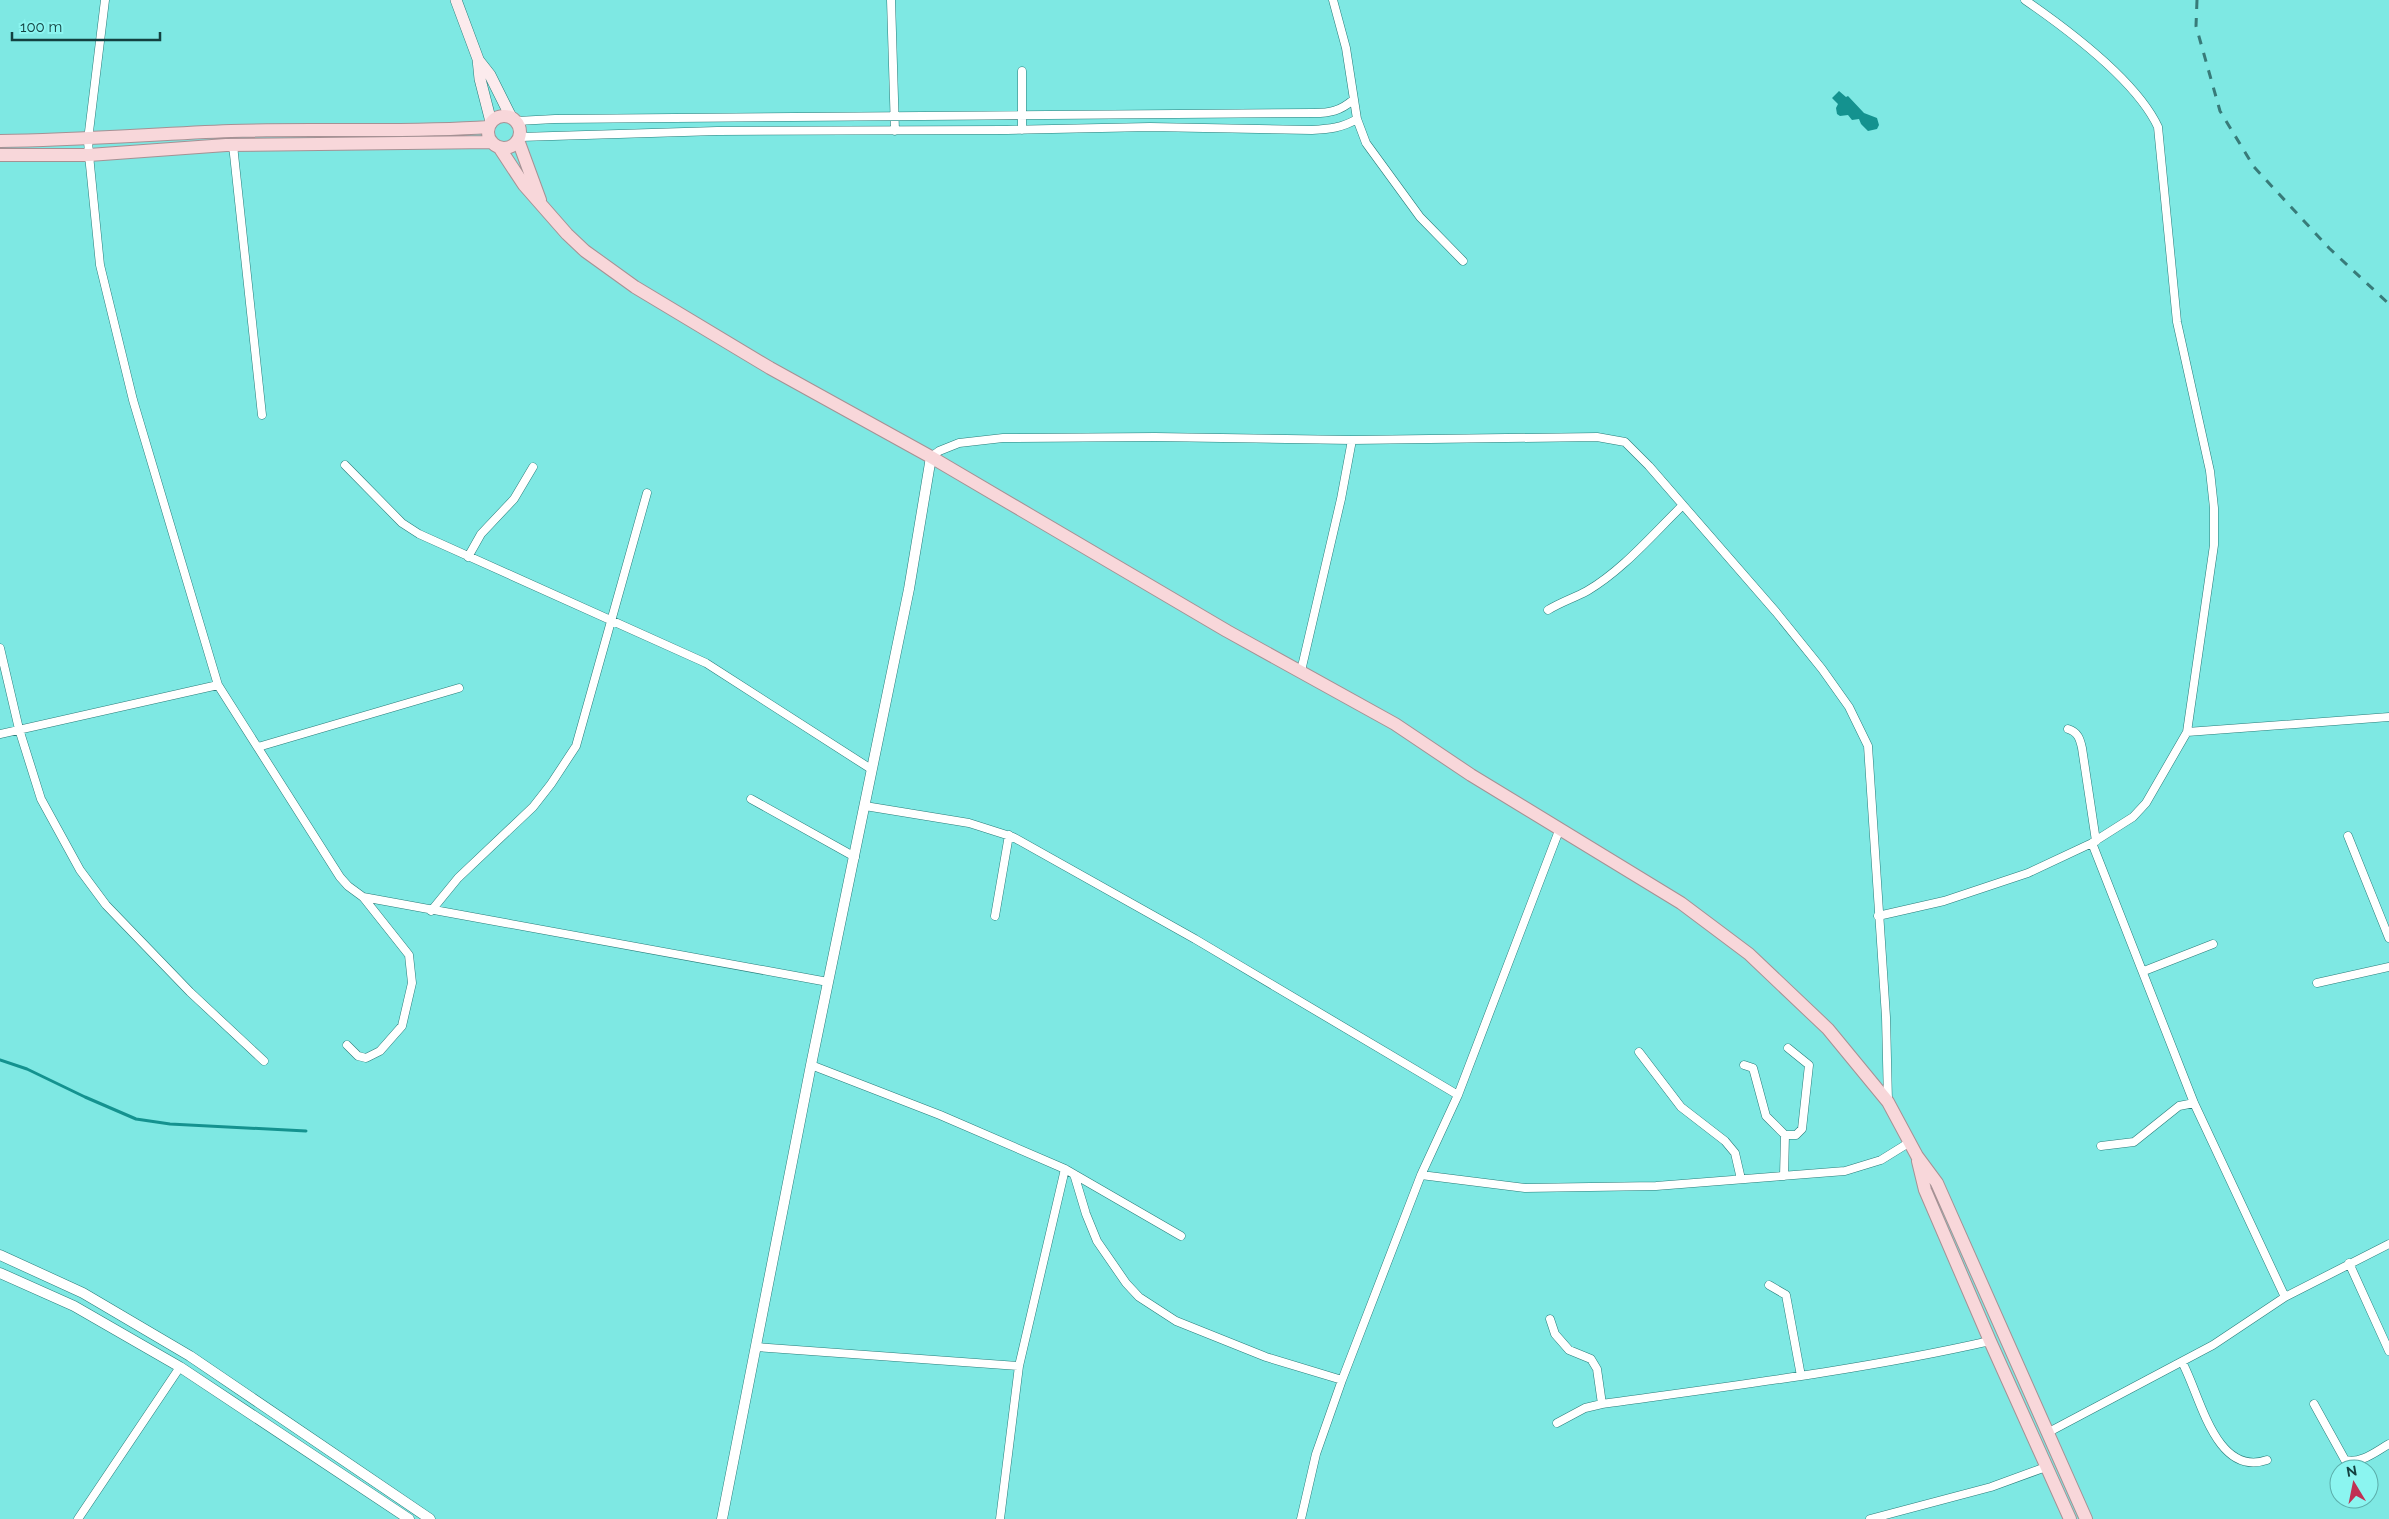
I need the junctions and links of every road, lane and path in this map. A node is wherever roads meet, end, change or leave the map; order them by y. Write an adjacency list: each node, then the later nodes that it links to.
1 (105, 0): 21 (street)
2 (456, 0): 6 (main road)
3 (891, 0): 11 (street)
4 (1333, 0): 8 (street)
5 (2025, 0): 46 (street)
6 (478, 59): 13 (main road); 15 (main road)
7 (1022, 71): 10 (street)
8 (1353, 100): 9 (street); 14 (street)
9 (1179, 114): 10 (street); 16 (street)
10 (1022, 115): 12 (street); 18 (street)
11 (894, 116): 12 (street); 13 (street); 19 (street)
12 (977, 116): 17 (street)
13 (514, 119): 15 (main road); 20 (main road)
14 (1356, 119): 16 (street); 28 (street)
15 (490, 125): 21 (main road); 23 (main road)
16 (1179, 128): 18 (street)
17 (977, 130): 18 (street); 19 (street)
18 (1022, 130)
19 (894, 131): 20 (street)
20 (519, 139): 23 (main road); 27 (main road)
21 (88, 140): 22 (main road); 26 (street)
22 (0, 141)
23 (495, 144): 24 (main road); 27 (main road)
24 (233, 145): 26 (main road); 29 (street)
25 (0, 155): 26 (main road)
26 (89, 155): 41 (street)
27 (542, 207): 31 (main road)
28 (1463, 261)
29 (262, 415)
30 (1352, 440): 31 (street); 35 (street); 40 (street)
31 (931, 457): 40 (main road); 49 (street)
32 (345, 465): 36 (street)
33 (533, 467): 36 (street)
34 (648, 493): 38 (street)
35 (1683, 505): 37 (street); 60 (street)
36 (468, 557): 38 (street)
37 (1548, 610)
38 (610, 619): 49 (street); 58 (street)
39 (0, 648): 44 (street)
40 (1300, 672): 52 (main road)
41 (218, 685): 44 (street); 48 (street)
42 (459, 688): 48 (street)
43 (2389, 717): 46 (street)
44 (19, 729): 47 (street); 71 (street)
45 (2068, 729): 55 (street)
46 (2188, 732): 55 (street)
47 (0, 734)
48 (258, 747): 57 (street)
49 (871, 769): 51 (street)
50 (751, 799): 56 (street)
51 (866, 806): 53 (street); 56 (street)
52 (1560, 828): 74 (street); 75 (main road)
53 (1009, 835): 59 (street); 74 (street)
54 (2348, 836): 61 (street)
55 (2094, 842): 60 (street); 65 (street)
56 (855, 857): 66 (street)
57 (363, 897): 58 (street); 68 (street)
58 (432, 911): 66 (street)
59 (995, 916)
60 (1878, 916): 75 (street)
61 (2387, 927): 62 (street)
62 (2389, 938)
63 (2213, 944): 65 (street)
64 (2389, 967): 67 (street)
65 (2144, 971): 76 (street)
66 (828, 982): 72 (street)
67 (2317, 983)
68 (347, 1045)
69 (1788, 1048): 77 (street)
70 (1639, 1052): 85 (street)
71 (264, 1061)
72 (811, 1065): 81 (street); 95 (street)
73 (1744, 1065): 77 (street)
74 (1458, 1095): 83 (street)
75 (1888, 1102): 78 (main road)
76 (2194, 1103): 79 (street); 92 (street)
77 (1785, 1135): 84 (street)
78 (1910, 1142): 80 (main road); 84 (street)
79 (2101, 1146)
80 (1917, 1156): 94 (main road); 105 (main road)
81 (1065, 1169): 82 (street); 99 (street)
82 (1074, 1174): 86 (street); 101 (street)
83 (1421, 1175): 85 (street); 101 (street)
84 (1784, 1176): 85 (street)
85 (1741, 1179)
86 (1181, 1236)
87 (2389, 1244): 89 (street)
88 (0, 1255): 112 (street)
89 (2349, 1263): 92 (street); 96 (street)
90 (0, 1272): 98 (street)
91 (1769, 1285): 100 (street)
92 (2286, 1297): 97 (street)
93 (1550, 1319): 102 (street)
94 (1990, 1341): 100 (street); 106 (main road)
95 (756, 1347): 99 (street); 113 (street)
96 (2389, 1351)
97 (2182, 1362): 105 (street); 108 (street)
98 (180, 1366): 110 (street); 111 (street)
99 (1019, 1366): 114 (street)
100 (1801, 1376): 102 (street)
101 (1342, 1380): 115 (street)
102 (1602, 1404): 104 (street)
103 (2314, 1404): 107 (street)
104 (1557, 1423)
105 (2045, 1429): 106 (main road); 118 (main road)
106 (2030, 1431): 109 (main road)
107 (2389, 1444)
108 (2267, 1460)
109 (2046, 1467): 116 (street); 117 (main road)
110 (78, 1519)
111 (409, 1519)
112 (430, 1519)
113 (722, 1519)
114 (1000, 1519)
115 (1301, 1519)
116 (1870, 1519)
117 (2070, 1519)
118 (2086, 1519)

